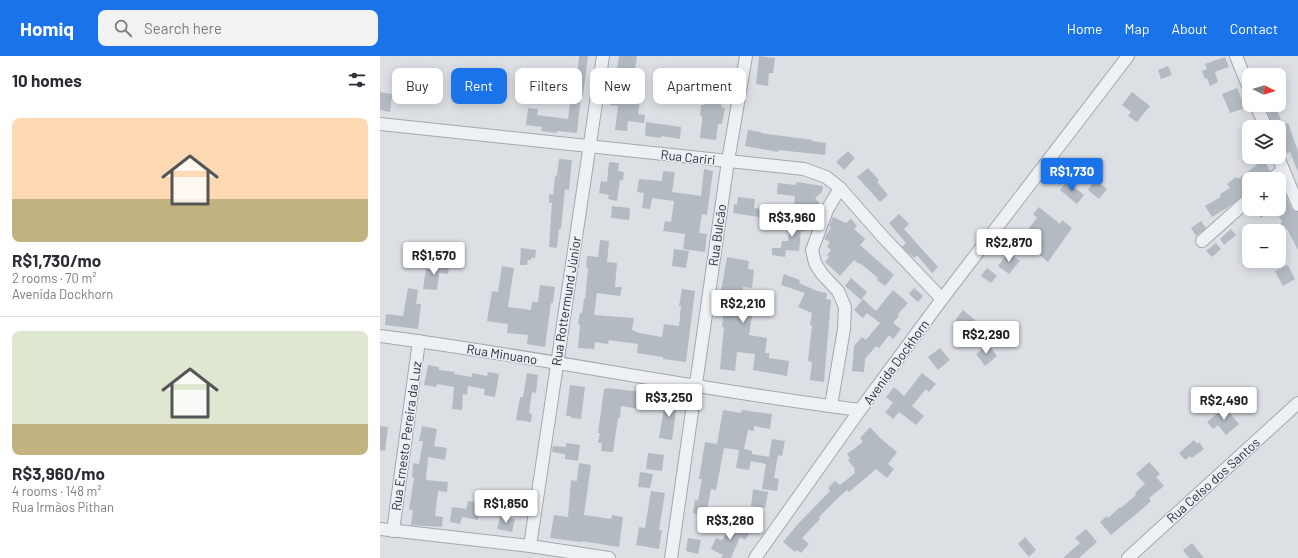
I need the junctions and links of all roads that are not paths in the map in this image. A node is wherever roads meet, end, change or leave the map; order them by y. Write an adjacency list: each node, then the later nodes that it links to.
1 (603, 56): 7 (street, Rua Rottermund Júnior)
2 (746, 56): 8 (street, Rua Bulcão)
3 (1128, 56): 16 (street, Avenida Dockhorn)
4 (1236, 56): 5 (street)
5 (1242, 71)
6 (380, 124): 7 (street, Rua Cariri)
7 (589, 146): 8 (street, Rua Cariri); 19 (street, Rua Rottermund Júnior)
8 (728, 161): 12 (street, Rua Cariri); 20 (street, Rua Bulcão)
9 (1281, 164): 10 (street)
10 (1283, 170): 11 (street); 14 (street)
11 (1281, 172)
12 (840, 188): 16 (street, Rua Cariri); 22 (street)
13 (1242, 205): 15 (street)
14 (1298, 205)
15 (1202, 241)
16 (942, 299): 23 (street, Avenida Dockhorn)
17 (380, 336): 18 (street, Rua Minuano)
18 (419, 342): 19 (street, Rua Minuano); 25 (street, Rua Ernesto Pereira da Luz)
19 (557, 362): 20 (street, Rua Minuano); 26 (street, Rua Rottermund Júnior)
20 (695, 386): 22 (street, Rua Minuano); 28 (street, Rua Bulcão)
21 (1298, 403): 30 (street, Rua Celso dos Santos)
22 (831, 406): 23 (street, Rua Minuano)
23 (860, 410): 29 (street, Avenida Dockhorn)
24 (380, 529): 25 (street)
25 (393, 531): 26 (street)
26 (530, 546): 27 (street)
27 (609, 558)
28 (671, 558)
29 (755, 558)
30 (1128, 558)

